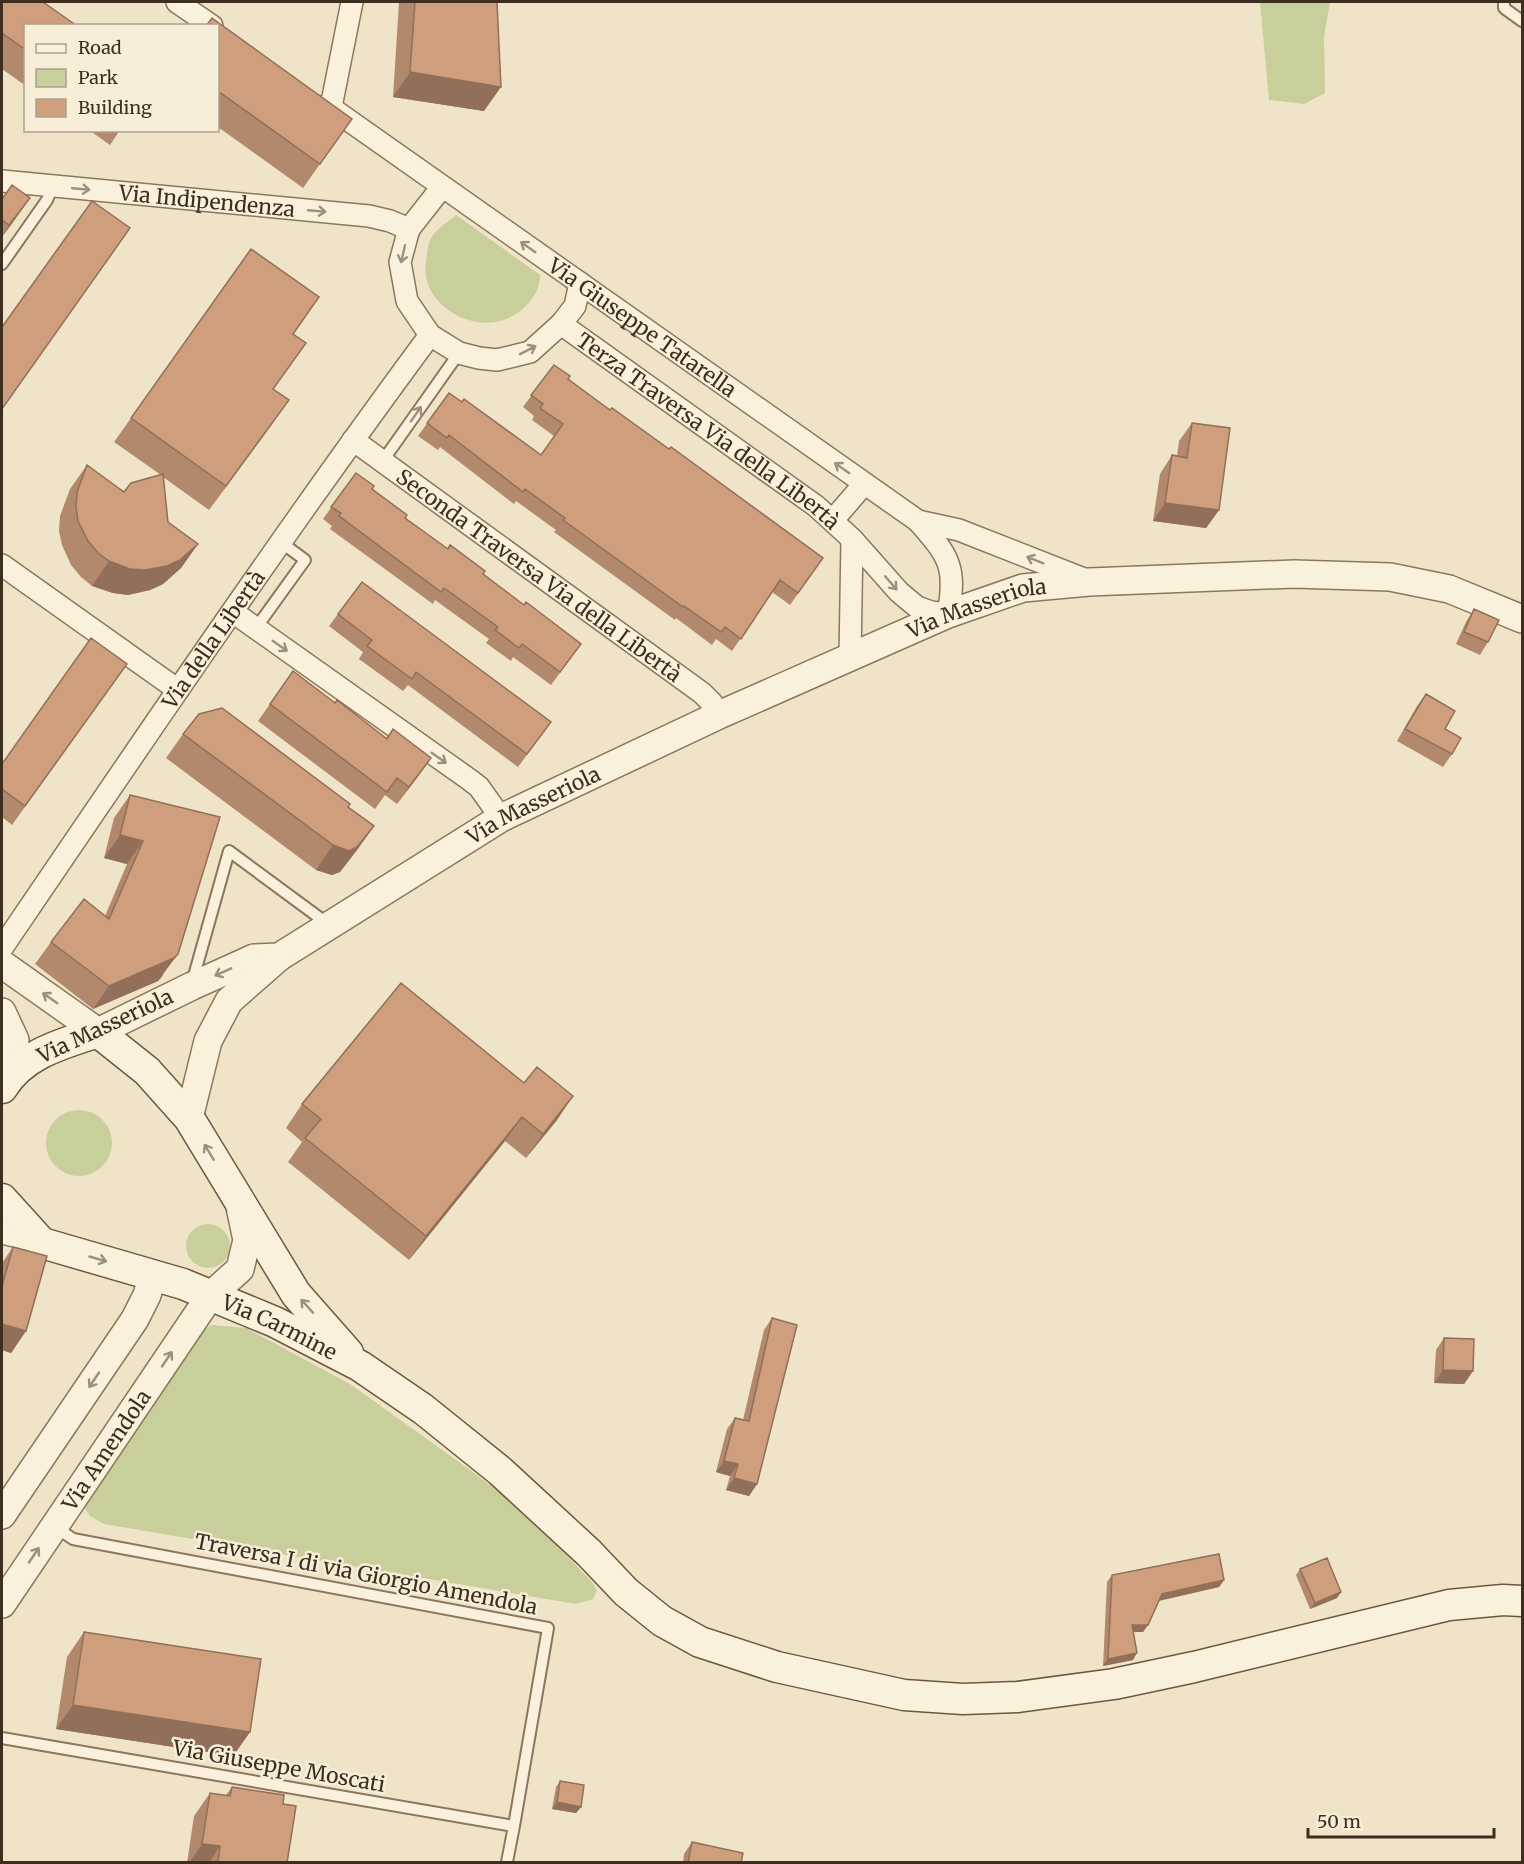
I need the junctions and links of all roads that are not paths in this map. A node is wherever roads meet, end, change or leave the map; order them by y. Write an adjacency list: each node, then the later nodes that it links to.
1 (177, 2): 5 (street)
2 (352, 2): 7 (street)
3 (1504, 2): 4 (lane)
4 (1522, 21)
5 (210, 24)
6 (312, 94): 7 (street, Via Giuseppe Tatarella)
7 (330, 107): 10 (street, Via Giuseppe Tatarella)
8 (2, 181): 9 (street, Via Indipendenza)
9 (53, 186): 11 (street, Via Indipendenza, one-way to 11); 12 (lane)
10 (442, 187): 11 (street); 13 (street, Via Giuseppe Tatarella, one-way to 10)
11 (410, 229): 15 (street, one-way to 15)
12 (2, 264)
13 (580, 283): 14 (street); 19 (street, Via Giuseppe Tatarella, one-way to 13)
14 (561, 324): 16 (street, one-way to 14); 20 (street, Terza Traversa Via della Libertà)
15 (430, 335): 16 (street); 17 (street, Via della Libertà)
16 (459, 353): 18 (lane, one-way to 16)
17 (353, 441): 18 (street, Seconda Traversa Via della Libertà); 23 (street, Via della Libertà)
18 (382, 462): 32 (street, Seconda Traversa Via della Libertà)
19 (864, 484): 20 (street); 21 (street, Via Giuseppe Tatarella)
20 (833, 520): 22 (street, Terza Traversa Via della Libertà)
21 (918, 521): 25 (street, Via Giuseppe Tatarella, one-way to 21); 27 (street)
22 (852, 539): 27 (street, Terza Traversa Via della Libertà, one-way to 27); 30 (street, Terza Traversa Via della Libertà)
23 (282, 543): 26 (street, Via della Libertà); 29 (lane)
24 (2, 565): 31 (street)
25 (1089, 582): 27 (street, Via Masseriola); 28 (street, Via Masseriola)
26 (233, 612): 29 (street); 31 (street, Via della Libertà)
27 (948, 614): 30 (street, Via Masseriola)
28 (1522, 619)
29 (256, 628): 33 (street, one-way to 33)
30 (850, 658): 32 (street, Via Masseriola)
31 (178, 690): 35 (street, Via della Libertà)
32 (719, 715): 33 (street, Via Masseriola)
33 (501, 818): 34 (street, Via Masseriola)
34 (330, 926): 36 (street, Via Masseriola); 38 (lane)
35 (2, 948)
36 (279, 957): 38 (street, Via Masseriola, one-way to 38); 42 (street)
37 (2, 964): 40 (street, one-way to 37)
38 (192, 986): 40 (street, Via Masseriola)
39 (2, 1012): 41 (street)
40 (98, 1032): 41 (main road, Via Masseriola); 42 (main road, Via Carmine)
41 (5, 1079)
42 (189, 1118): 44 (main road, Via Carmine, one-way to 42)
43 (2, 1199): 46 (main road)
44 (239, 1202): 48 (street, Via Amendola); 49 (main road, Via Carmine, one-way to 44)
45 (2, 1233): 46 (street, Via Carmine)
46 (42, 1243): 47 (main road, Via Carmine, one-way to 47)
47 (153, 1275): 48 (main road, Via Carmine); 50 (street, one-way to 50)
48 (210, 1296): 49 (main road, Via Carmine); 51 (street, Via Amendola, one-way to 48)
49 (360, 1366): 52 (main road)
50 (2, 1515)
51 (54, 1526): 53 (street, Via Amendola, one-way to 51); 55 (lane, Traversa I di via Giorgio Amendola)
52 (1522, 1601)
53 (2, 1604)
54 (2, 1738): 55 (lane, Via Giuseppe Moscati)
55 (514, 1826): 56 (lane)
56 (507, 1863)

